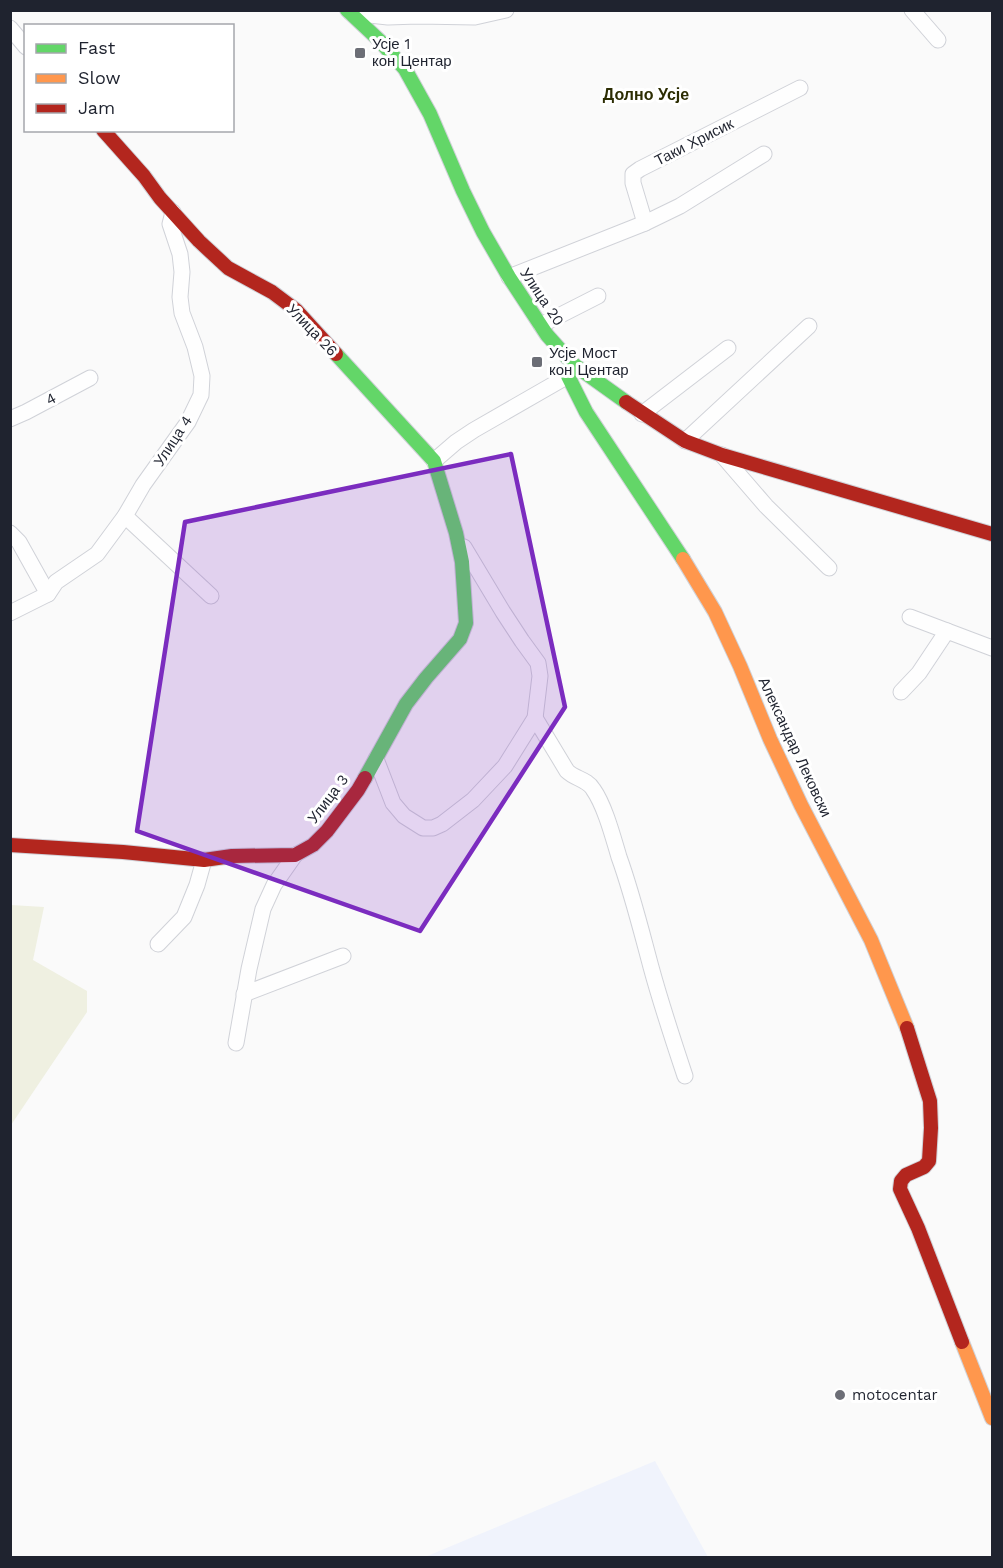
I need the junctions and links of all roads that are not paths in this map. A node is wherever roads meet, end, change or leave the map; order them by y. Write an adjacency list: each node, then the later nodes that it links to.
1 (506, 10): 3 (street)
2 (912, 10): 5 (street)
3 (349, 12): 12 (street, Улица 20)
4 (10, 28): 6 (street)
5 (938, 40)
6 (24, 45)
7 (800, 88): 11 (street, Таки Хрисик)
8 (105, 132): 10 (street, Улица 26)
9 (764, 154): 11 (street)
10 (173, 212): 23 (street, Улица 26); 24 (street, Улица 4)
11 (645, 223): 12 (street)
12 (509, 277): 14 (street, Улица 20)
13 (598, 296): 14 (street)
14 (541, 325): 17 (street, Улица 20)
15 (808, 326): 21 (street)
16 (729, 348): 19 (street)
17 (571, 370): 19 (street, Улица 20); 23 (street); 46 (street, Александар Лековски)
18 (90, 378): 20 (street, 4)
19 (642, 414): 21 (street, Улица 20)
20 (10, 419)
21 (686, 441): 22 (street, Улица 20)
22 (722, 455): 27 (street, Улица 20); 28 (street)
23 (434, 461): 26 (street, Улица 26)
24 (125, 516): 29 (street, Улица 4); 30 (street)
25 (10, 533): 29 (street)
26 (456, 533): 36 (street); 37 (street, Улица 3)
27 (993, 534)
28 (829, 568)
29 (48, 594): 31 (street, Улица 4)
30 (212, 596)
31 (10, 613)
32 (910, 617): 33 (street)
33 (947, 631): 34 (street); 35 (street)
34 (993, 648)
35 (901, 692)
36 (534, 718): 37 (street); 45 (street)
37 (376, 759): 39 (street, Улица 3)
38 (10, 845): 40 (street)
39 (295, 855): 40 (street); 43 (street)
40 (204, 860): 41 (street)
41 (158, 944)
42 (343, 956): 43 (street)
43 (244, 994): 44 (street)
44 (236, 1043)
45 (685, 1076)
46 (993, 1418)

